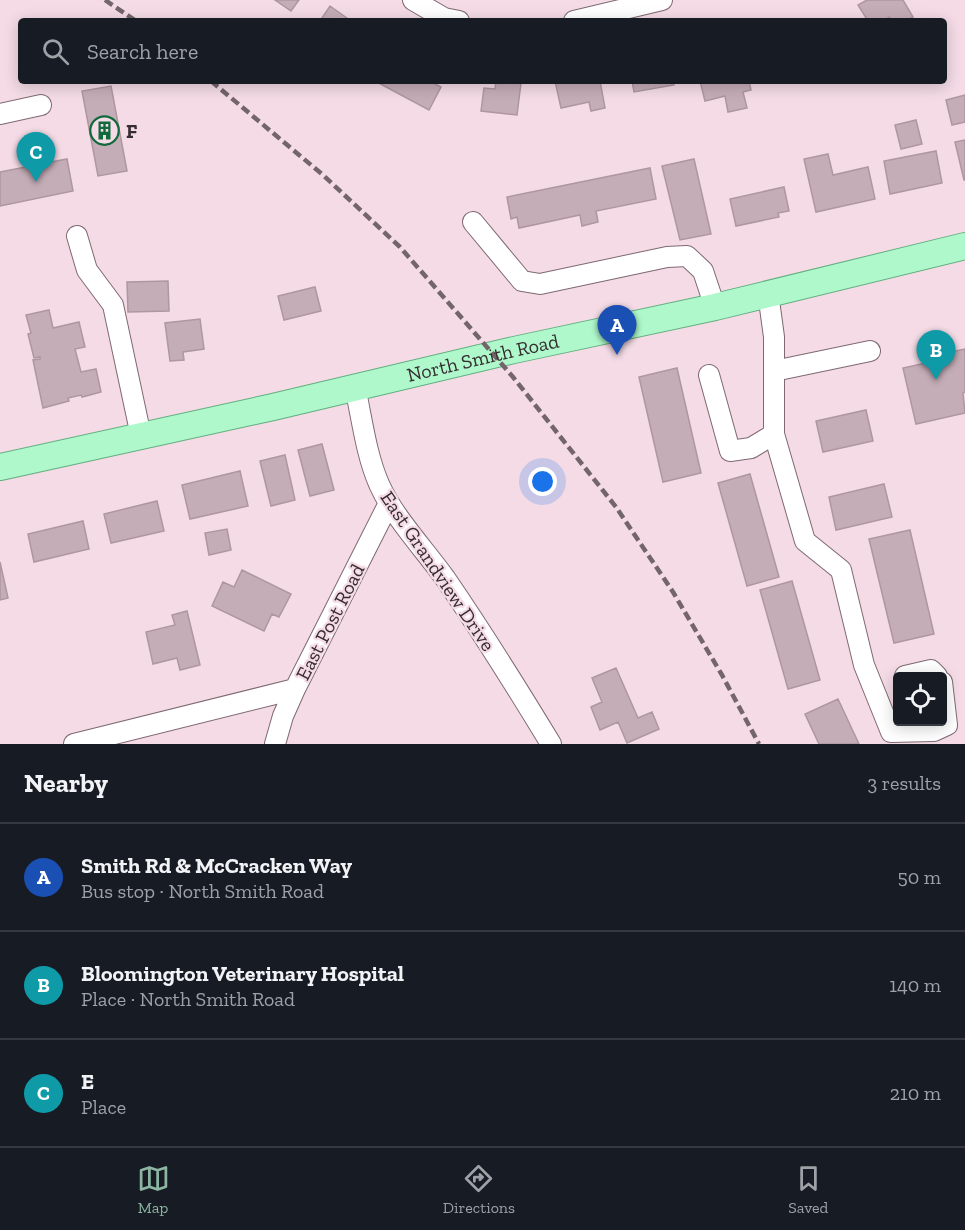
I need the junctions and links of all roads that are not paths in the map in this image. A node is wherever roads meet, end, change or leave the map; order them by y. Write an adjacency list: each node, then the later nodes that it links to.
1 (413, 0): 3 (street)
2 (662, 0): 4 (street)
3 (444, 18)
4 (587, 18)
5 (41, 105): 6 (street)
6 (0, 114)
7 (473, 222): 11 (street)
8 (77, 236): 17 (street)
9 (965, 246): 10 (main road, North Smith Road)
10 (768, 293): 11 (main road, North Smith Road); 13 (street)
11 (715, 307): 15 (main road, North Smith Road)
12 (870, 351): 13 (street)
13 (774, 371): 16 (street)
14 (709, 375): 16 (street)
15 (355, 387): 17 (main road, North Smith Road); 19 (street, East Grandview Drive)
16 (774, 434): 21 (street)
17 (141, 436): 18 (main road, North Smith Road)
18 (0, 467)
19 (389, 503): 22 (street, East Post Road); 26 (street, East Grandview Drive)
20 (893, 679): 21 (street)
21 (872, 685): 23 (street)
22 (295, 689): 24 (street); 25 (street, East Post Road)
23 (945, 726)
24 (74, 744)
25 (275, 744)
26 (551, 744)

